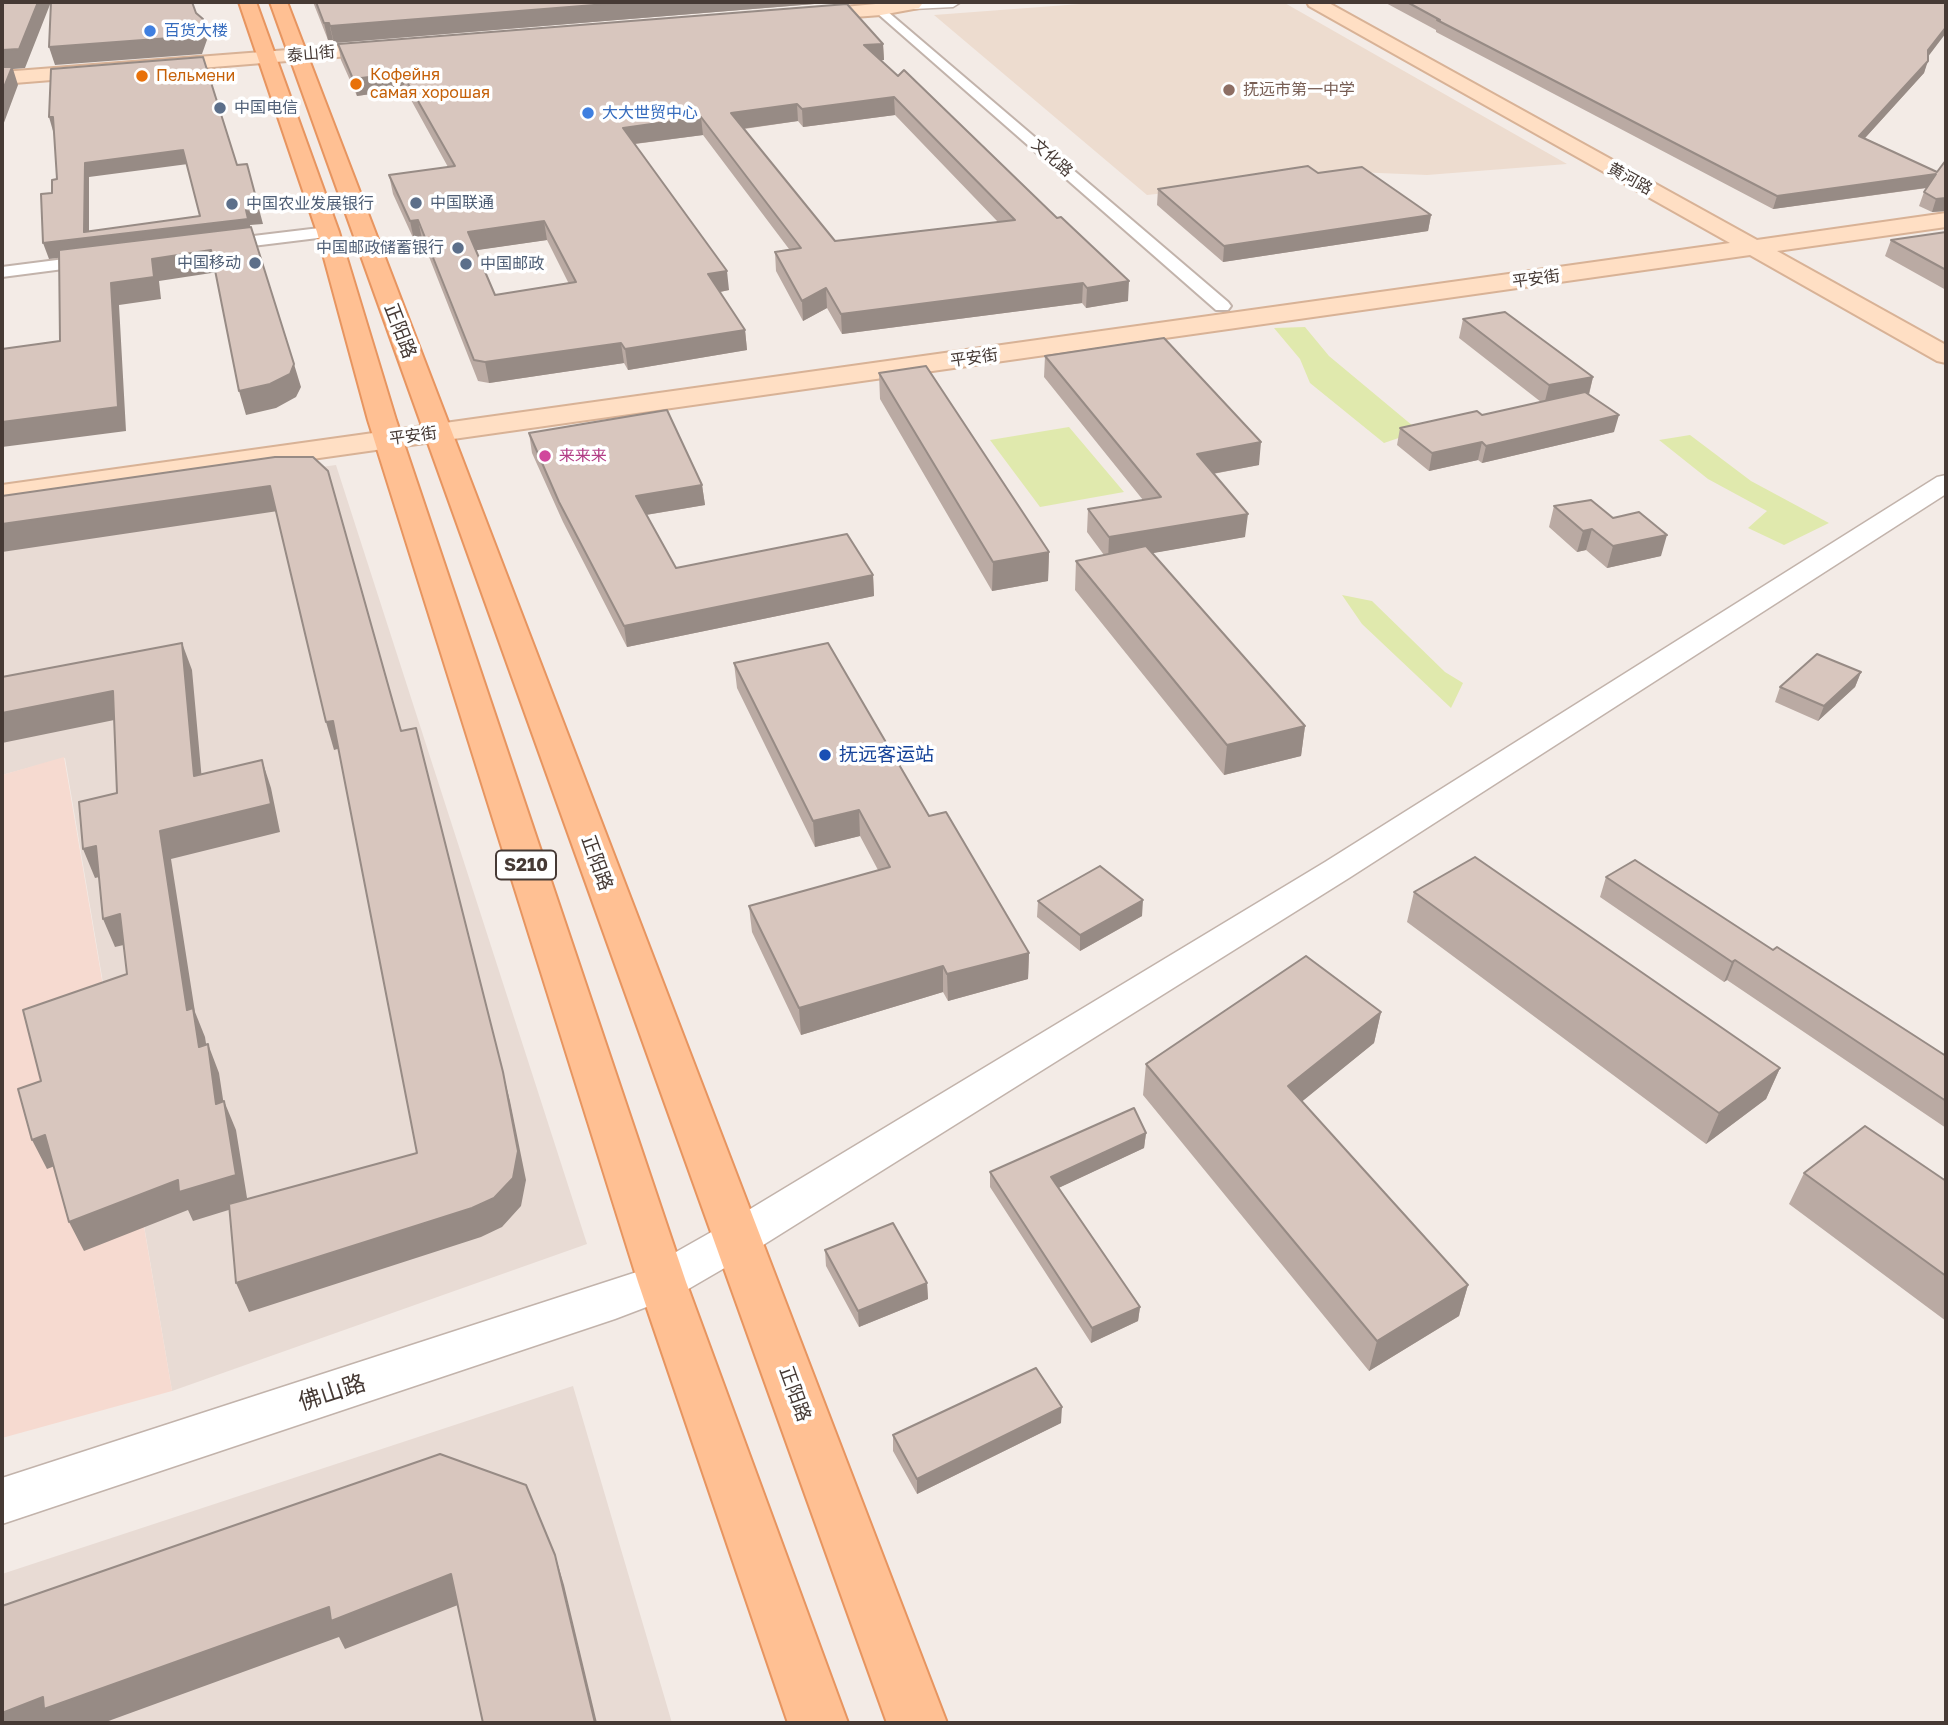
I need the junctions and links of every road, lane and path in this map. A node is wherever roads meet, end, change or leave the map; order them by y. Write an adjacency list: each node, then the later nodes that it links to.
1 (247, 2): 9 (main road, 正阳路 / S210)
2 (278, 2): 9 (main road, 正阳路)
3 (953, 2): 6 (street)
4 (1315, 2): 15 (main road, 黄河路)
5 (1342, 2): 15 (main road, 黄河路)
6 (914, 4): 7 (main road); 7 (main road)
7 (881, 10): 19 (street, 文化路)
8 (414, 43): 9 (main road, 泰山街)
9 (280, 53): 10 (main road, 泰山街); 11 (main road, 泰山街); 14 (main road, 正阳路 / S210); 22 (main road, 正阳路)
10 (2, 70)
11 (2, 78)
12 (1946, 209): 15 (main road, 平安街)
13 (1946, 220): 15 (main road, 平安街)
14 (328, 232): 16 (street); 23 (main road, 正阳路 / S210)
15 (1758, 241): 19 (main road, 平安街); 20 (main road, 黄河路); 21 (main road, 黄河路); 22 (main road, 平安街)
16 (205, 247)
17 (110, 258): 18 (street)
18 (2, 272)
19 (1222, 306): 22 (main road, 平安街)
20 (1946, 337)
21 (1946, 355)
22 (434, 424): 23 (main road, 平安街); 27 (main road, 正阳路)
23 (386, 430): 24 (main road, 平安街); 26 (main road, 平安街); 28 (main road, 正阳路 / S210)
24 (2, 472)
25 (1946, 483): 27 (street, 佛山路)
26 (2, 494)
27 (737, 1239): 28 (street, 佛山路); 31 (main road, 正阳路)
28 (662, 1282): 29 (street, 佛山路); 30 (main road, 正阳路 / S210)
29 (2, 1501)
30 (818, 1723)
31 (917, 1723)

